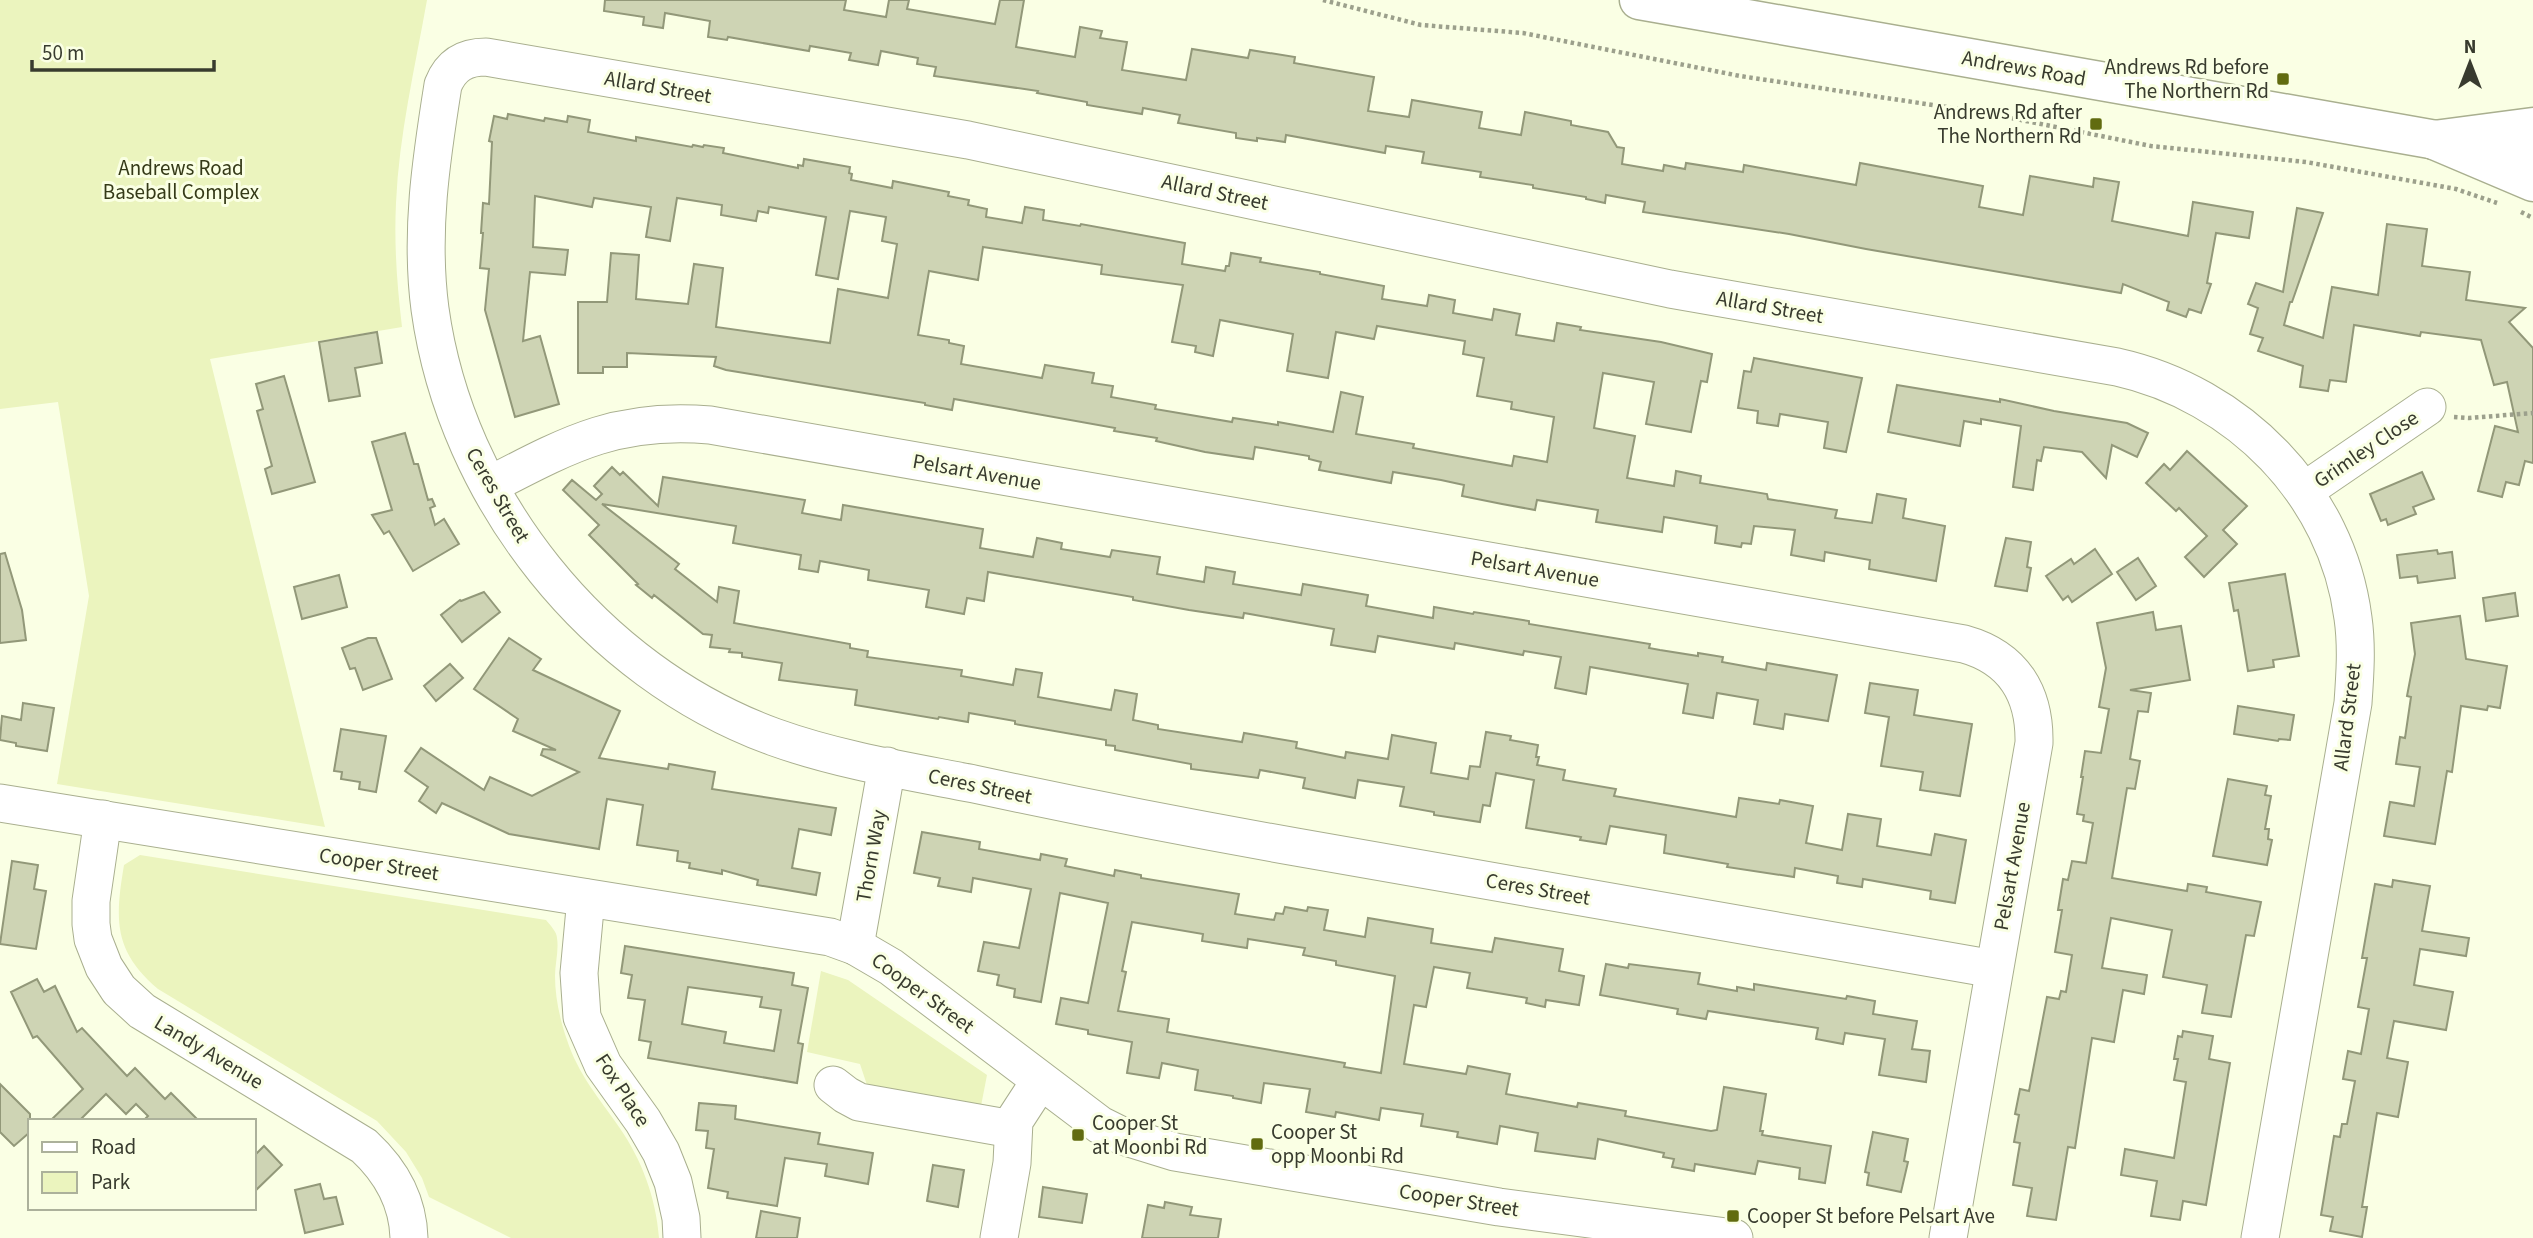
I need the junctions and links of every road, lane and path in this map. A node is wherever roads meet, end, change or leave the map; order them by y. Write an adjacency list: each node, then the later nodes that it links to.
1 (1323, 0): 7 (path)
2 (1639, 0): 5 (main road, Andrews Road)
3 (451, 70): 11 (street, Ceres Street); 12 (street, Allard Street)
4 (2533, 127): 5 (main road)
5 (2434, 140): 6 (main road, Andrews Road); 7 (main road)
6 (2533, 157)
7 (2518, 199): 8 (path)
8 (2533, 218)
9 (2440, 412): 10 (path); 12 (street, Grimley Close)
10 (2533, 413)
11 (490, 485): 13 (street, Ceres Street); 18 (street, Pelsart Avenue)
12 (2304, 491): 27 (street, Allard Street)
13 (887, 766): 17 (street, Thorn Way); 18 (street, Ceres Street)
14 (0, 803): 15 (street, Cooper Street)
15 (103, 819): 16 (street, Cooper Street); 22 (street, Landy Avenue)
16 (586, 898): 17 (street, Cooper Street); 23 (street, Fox Place)
17 (855, 946): 19 (street, Cooper Street)
18 (1994, 969): 26 (street, Pelsart Avenue)
19 (1040, 1080): 21 (street); 25 (street, Cooper Street)
20 (833, 1085): 21 (street)
21 (1012, 1129): 24 (street)
22 (409, 1238)
23 (682, 1238)
24 (999, 1238)
25 (1734, 1238)
26 (1948, 1238)
27 (2260, 1238)

